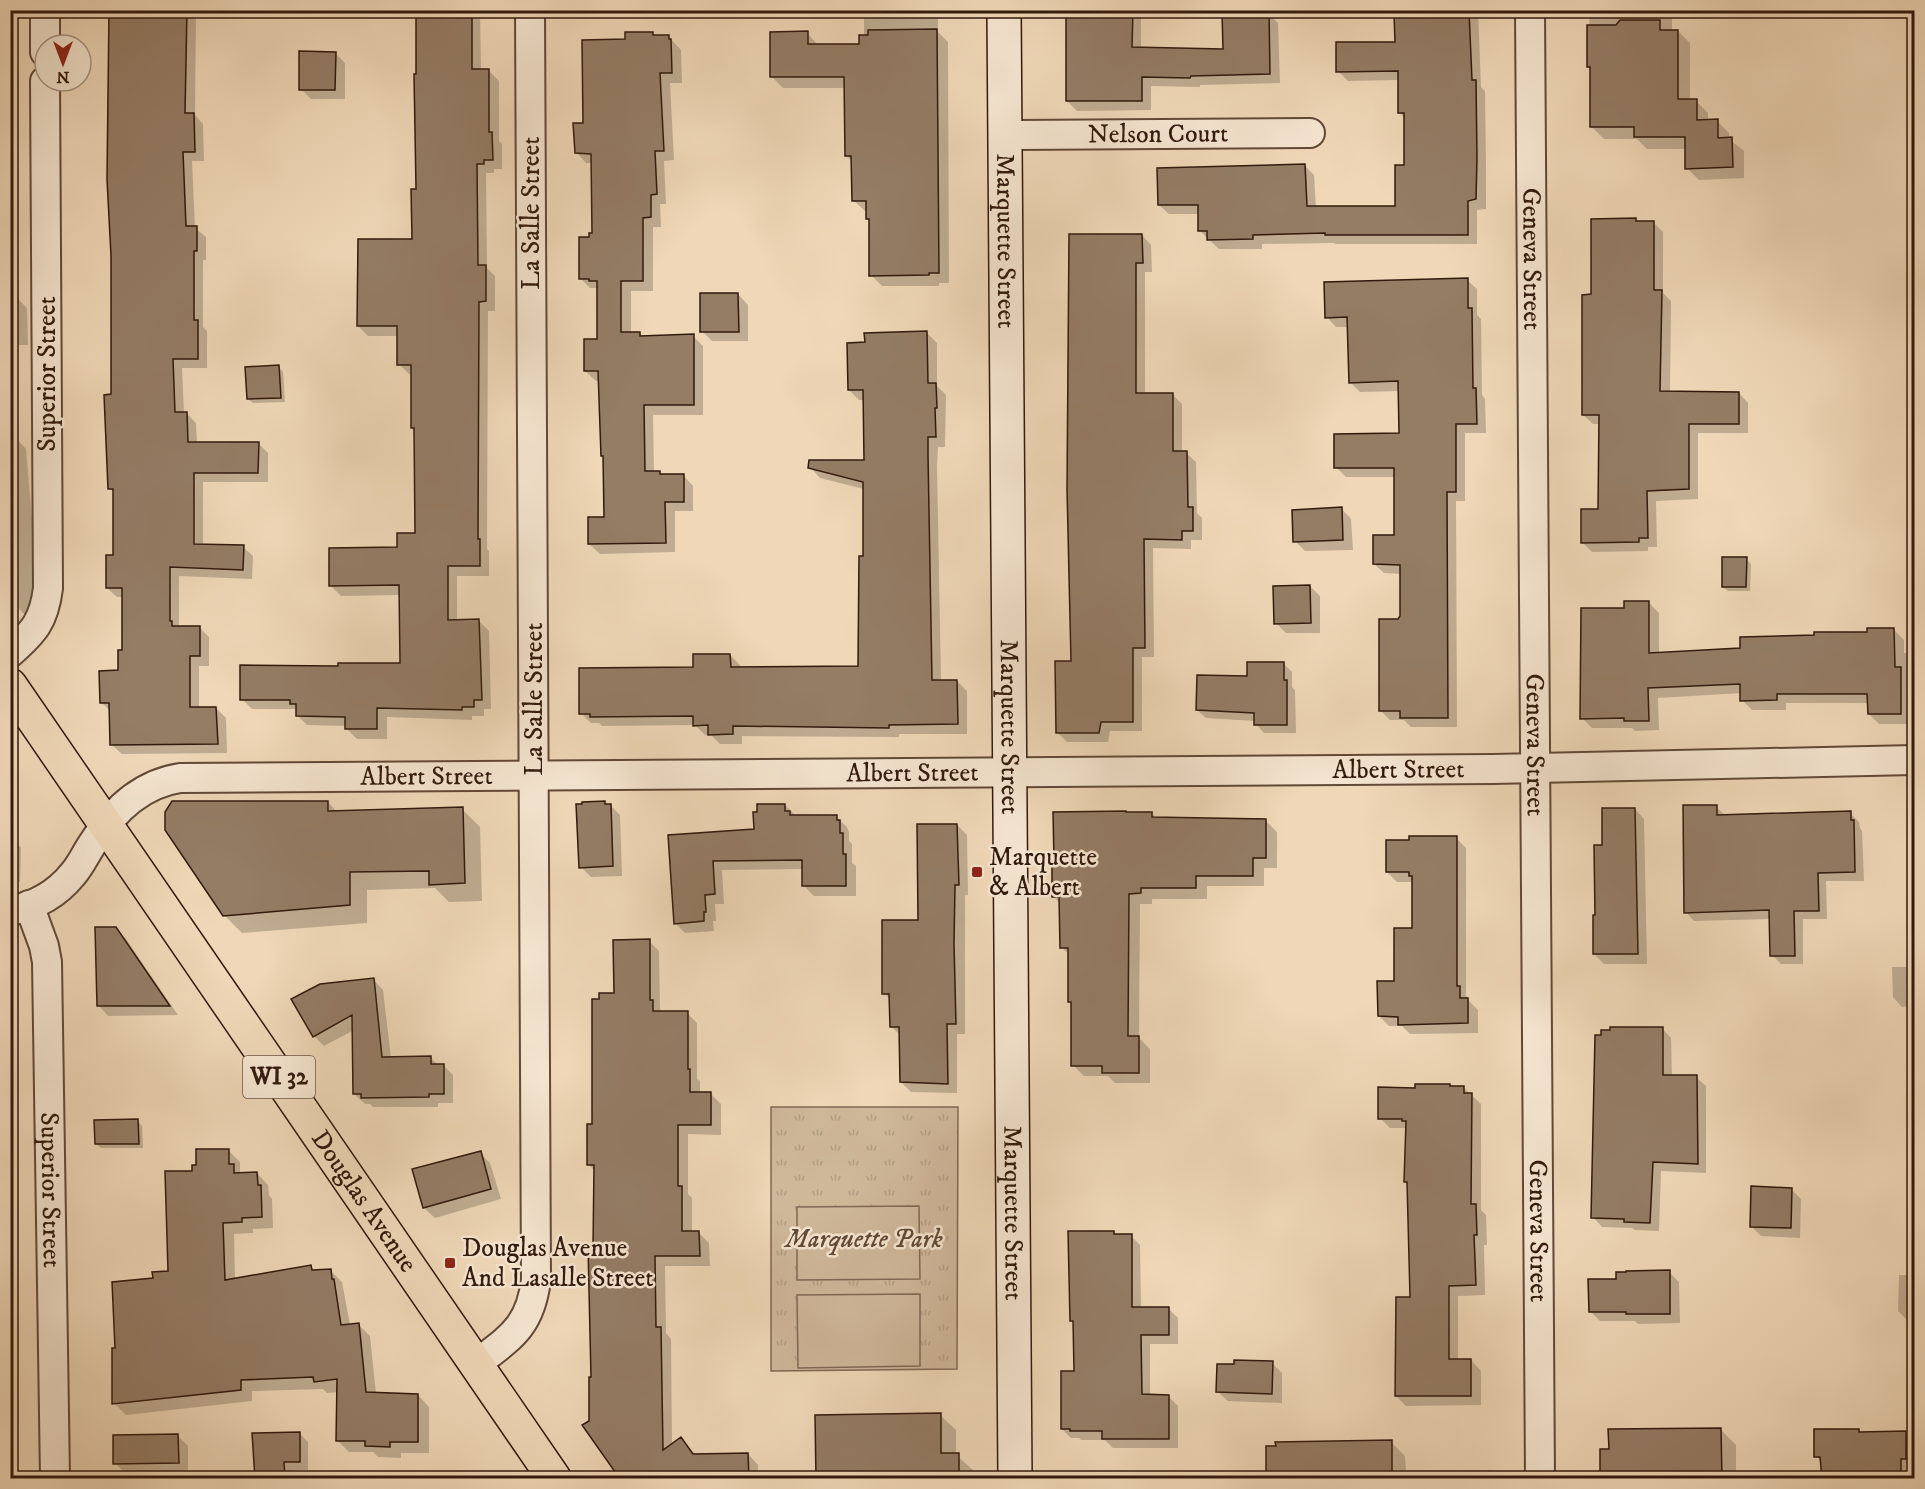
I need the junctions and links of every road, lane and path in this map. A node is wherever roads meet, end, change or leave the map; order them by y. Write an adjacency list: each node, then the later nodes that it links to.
1 (45, 10): 5 (street)
2 (530, 10): 14 (street, La Salle Street)
3 (1004, 10): 8 (street, Marquette Street)
4 (1530, 10): 12 (street, Geneva Street)
5 (45, 33)
6 (45, 93): 9 (street, Superior Street)
7 (1310, 133): 8 (street, Nelson Court)
8 (1005, 135): 13 (street, Marquette Street)
9 (10, 653)
10 (10, 685): 15 (main road, Douglas Avenue / WI 32)
11 (1914, 760): 12 (street, Albert Street)
12 (1535, 768): 13 (street, Albert Street); 21 (street, Geneva Street)
13 (1010, 772): 14 (street, Albert Street); 20 (street, Marquette Street)
14 (535, 776): 15 (street, Albert Street); 17 (street, La Salle Street)
15 (105, 825): 16 (street, Albert Street); 17 (main road, Douglas Avenue / WI 32)
16 (20, 908): 19 (street, Superior Street)
17 (476, 1364): 18 (main road, Douglas Avenue / WI 32)
18 (550, 1475)
19 (55, 1479)
20 (1015, 1479)
21 (1540, 1479)

